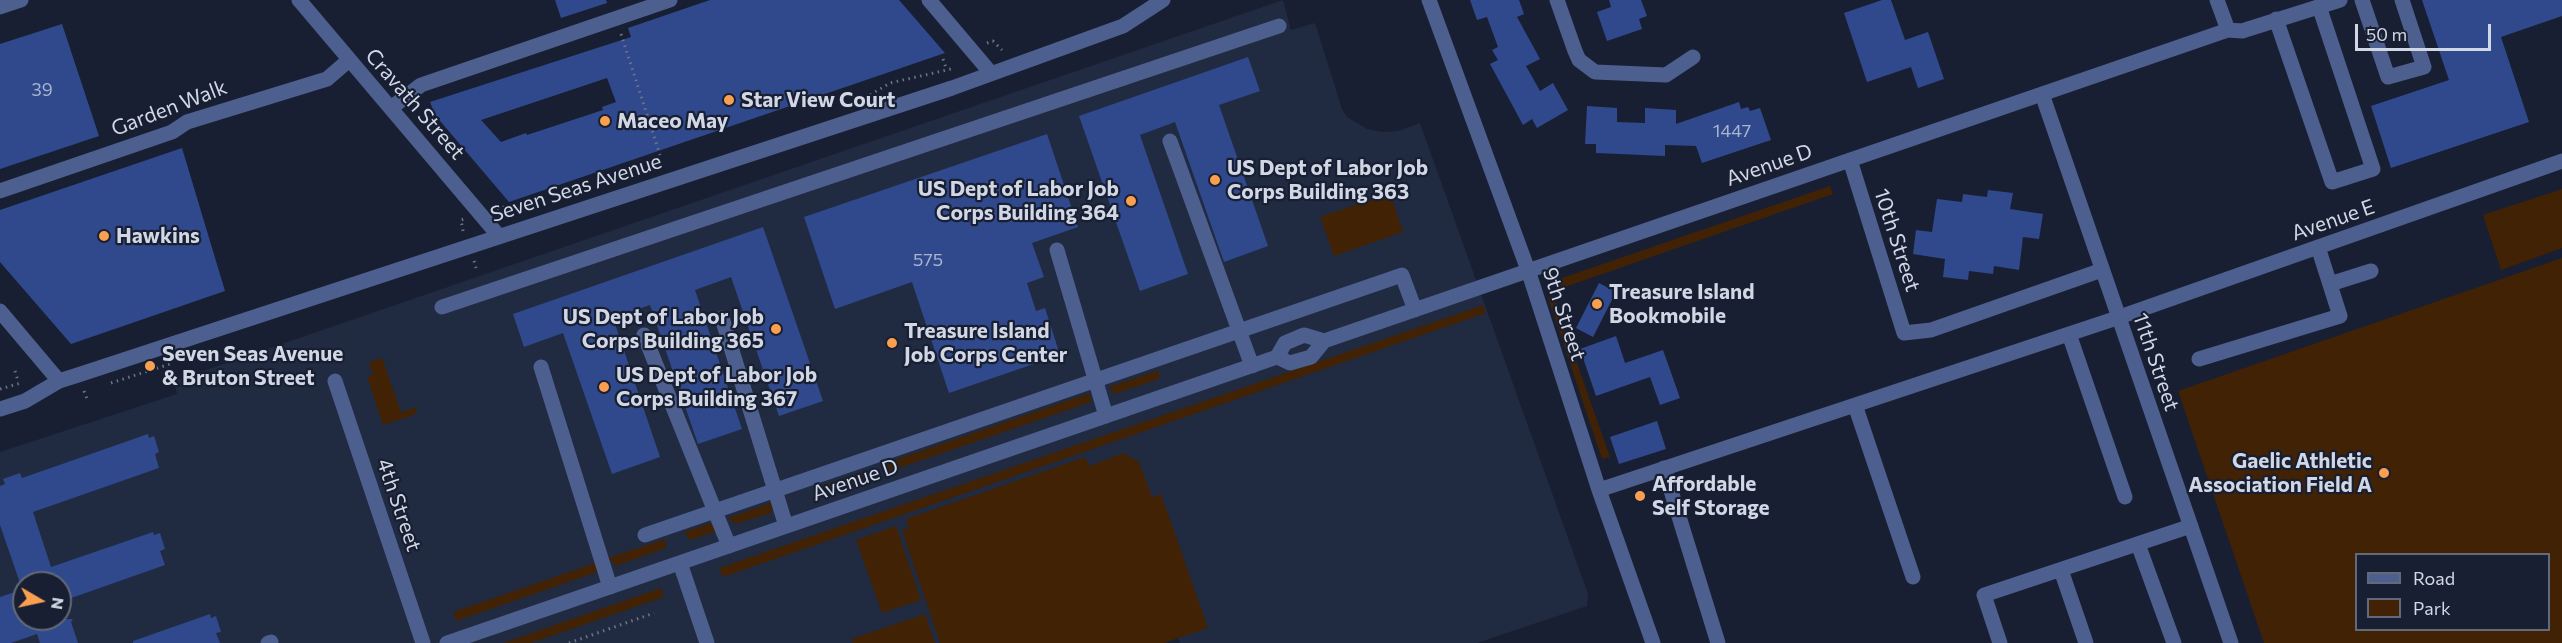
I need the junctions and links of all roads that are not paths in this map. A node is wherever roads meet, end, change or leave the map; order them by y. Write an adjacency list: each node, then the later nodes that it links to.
1 (21, 0): 13 (street)
2 (299, 0): 18 (street, Cravath Street)
3 (670, 0): 21 (street)
4 (929, 0): 19 (street)
5 (1163, 0): 19 (street, Seven Seas Avenue)
6 (1429, 0): 29 (street, 9th Street)
7 (1557, 0): 17 (street)
8 (2217, 0): 16 (street)
9 (2340, 0): 12 (street, Avenue D)
10 (2362, 0): 11 (street)
11 (2402, 0)
12 (2319, 6): 14 (street, Avenue D); 14 (street)
13 (0, 7)
14 (2276, 19): 16 (street, Avenue D)
15 (1279, 26): 33 (street)
16 (2228, 30): 20 (street, Avenue D)
17 (1694, 57)
18 (349, 60): 21 (street, Cravath Street); 25 (street, Garden Walk)
19 (990, 72): 26 (street, Seven Seas Avenue)
20 (2042, 94): 23 (street, Avenue D); 30 (street, 11th Street)
21 (391, 108): 26 (street, Cravath Street)
22 (1170, 141): 38 (street)
23 (1850, 160): 29 (street, Avenue D); 30 (street, 10th Street)
24 (2562, 161): 27 (street, Avenue E)
25 (0, 190)
26 (498, 236): 47 (street, Seven Seas Avenue)
27 (2318, 247): 32 (street); 36 (street, Avenue E)
28 (1057, 250): 46 (street)
29 (1528, 270): 34 (street, Avenue D); 53 (street, 9th Street)
30 (2102, 270): 36 (street, 11th Street)
31 (2371, 271): 32 (street)
32 (2330, 284): 43 (street)
33 (442, 306)
34 (1415, 310): 38 (street); 41 (street, Avenue D)
35 (0, 311): 47 (street)
36 (2119, 317): 39 (street, Avenue E); 58 (street, 11th Street)
37 (722, 318): 54 (street)
38 (1239, 331): 44 (street); 46 (street)
39 (2069, 334): 49 (street, Avenue E); 55 (street)
40 (644, 335): 56 (street)
41 (1324, 340): 42 (street, Avenue D); 42 (street, Avenue D)
42 (1277, 357): 44 (street, Avenue D)
43 (2199, 359)
44 (1252, 366): 51 (street, Avenue D)
45 (541, 367): 65 (street)
46 (1096, 380): 51 (street); 54 (street)
47 (59, 381): 50 (street, Seven Seas Avenue)
48 (335, 381): 66 (street, 4th Street)
49 (1856, 405): 52 (street, Avenue E); 64 (street)
50 (0, 409)
51 (1106, 416): 57 (street, Avenue D)
52 (1664, 468): 53 (street, Avenue E); 70 (street)
53 (1599, 489): 69 (street, 9th Street)
54 (774, 491): 56 (street); 57 (street)
55 (2125, 497)
56 (715, 511): 59 (street); 61 (street)
57 (786, 526): 61 (street, Avenue D)
58 (2191, 526): 60 (street); 74 (street, 11th Street)
59 (645, 535)
60 (2138, 544): 63 (street); 73 (street)
61 (729, 546): 62 (street, Avenue D)
62 (680, 563): 65 (street, Avenue D); 68 (street)
63 (2061, 570): 71 (street); 72 (street)
64 (1913, 577)
65 (610, 587): 67 (street, Avenue D)
66 (423, 643)
67 (447, 643)
68 (707, 643)
69 (1653, 643)
70 (1719, 643)
71 (2000, 643)
72 (2086, 643)
73 (2174, 643)
74 (2231, 643)

